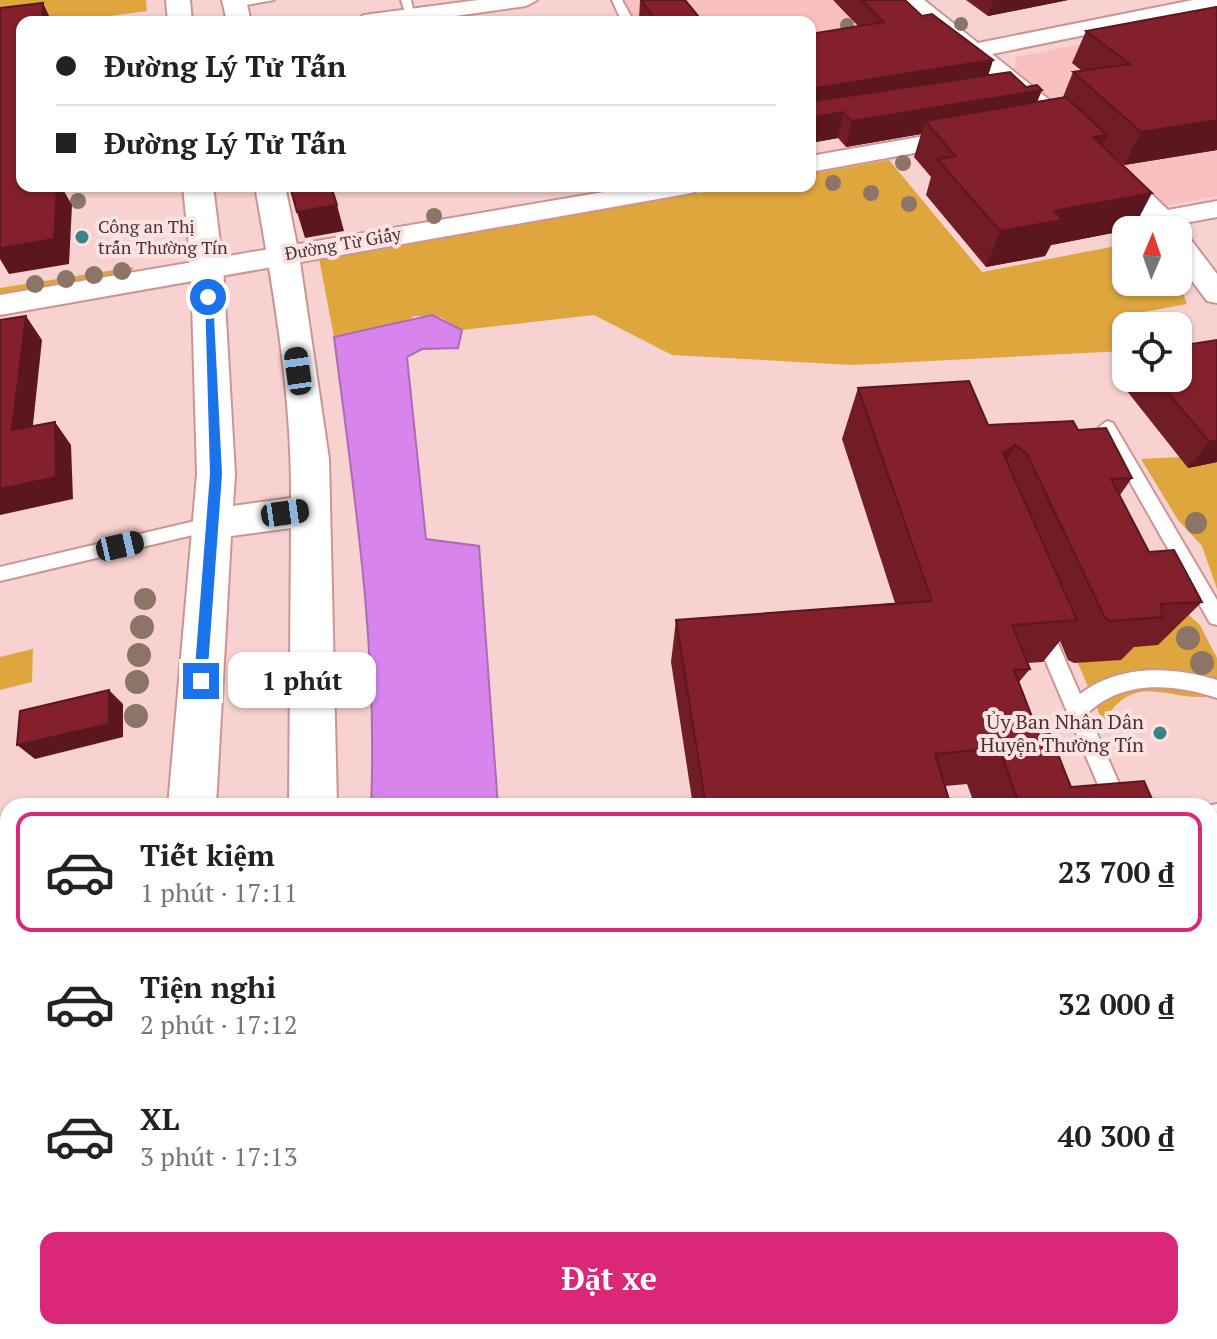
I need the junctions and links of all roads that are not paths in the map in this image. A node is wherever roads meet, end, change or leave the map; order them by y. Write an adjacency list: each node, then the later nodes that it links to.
1 (269, 0): 6 (lane)
2 (526, 0): 5 (street)
3 (911, 0): 9 (street)
4 (1211, 3): 10 (street)
5 (408, 8): 7 (street)
6 (233, 14)
7 (383, 16)
8 (981, 25): 9 (street)
9 (951, 31): 10 (street)
10 (976, 50): 11 (street)
11 (1026, 126)
12 (995, 132): 14 (street)
13 (1090, 151): 19 (street)
14 (816, 163)
15 (199, 192): 23 (street)
16 (271, 192): 21 (street)
17 (651, 192): 21 (street, Đường Từ Giấy)
18 (1217, 209): 20 (street)
19 (1154, 216)
20 (1192, 220)
21 (283, 255): 23 (street, Đường Từ Giấy); 27 (street)
22 (1192, 261): 24 (street)
23 (207, 267): 25 (street, Đường Từ Giấy); 28 (street)
24 (1217, 294)
25 (0, 305)
26 (1107, 427): 31 (lane)
27 (309, 510): 28 (street); 35 (street)
28 (212, 524): 29 (lane); 34 (street)
29 (0, 574)
30 (1035, 614): 33 (lane)
31 (1217, 617)
32 (1217, 689): 33 (lane)
33 (1077, 710): 36 (lane)
34 (193, 798)
35 (313, 798)
36 (1115, 798)

